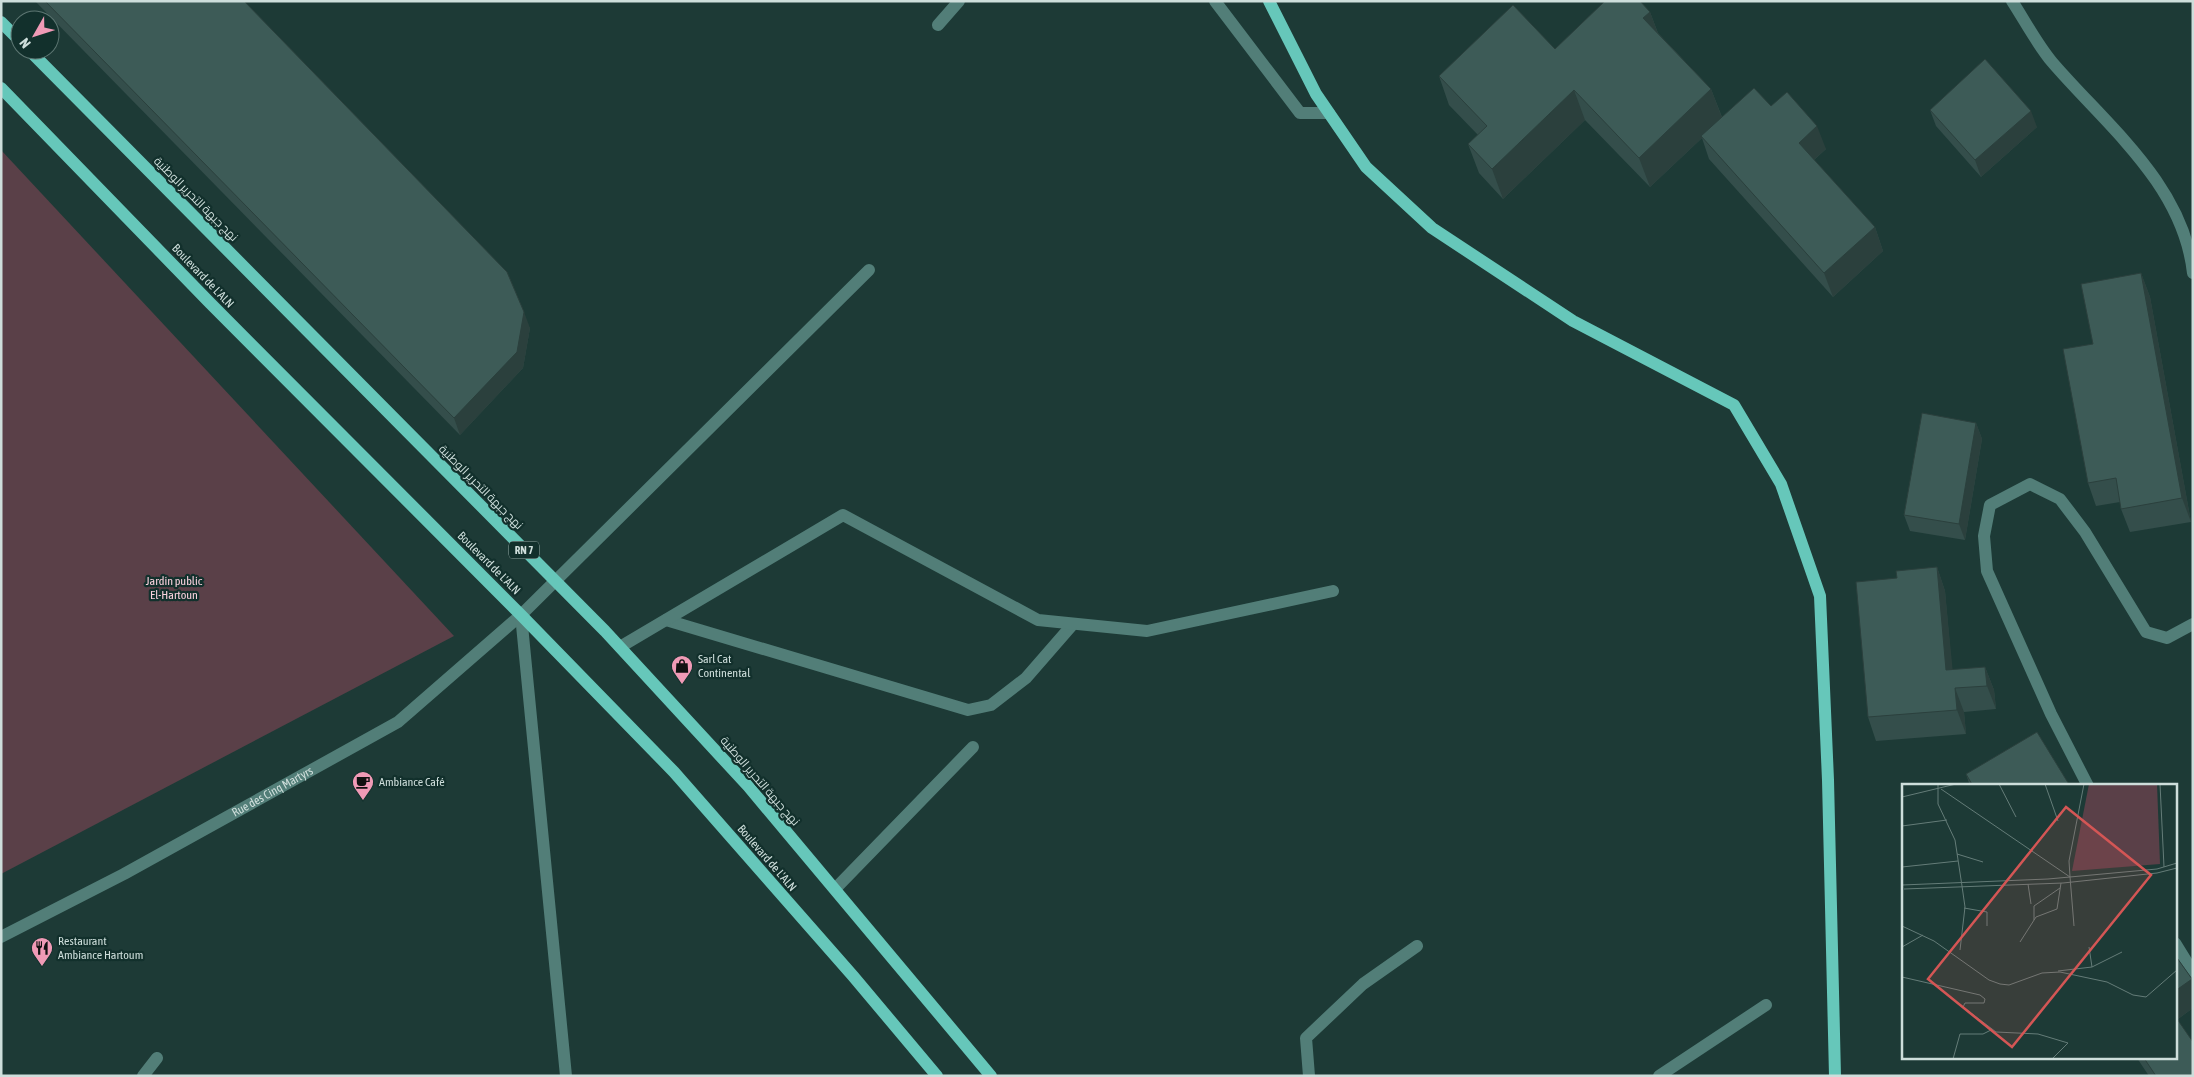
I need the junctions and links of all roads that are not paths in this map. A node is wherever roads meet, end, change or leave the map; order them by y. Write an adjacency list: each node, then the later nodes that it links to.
1 (959, 1): 6 (street)
2 (1215, 1): 10 (street)
3 (1269, 1): 10 (main road)
4 (2012, 1): 11 (street)
5 (1, 22): 7 (main road)
6 (938, 25)
7 (10, 31)
8 (39, 60): 14 (main road, نهج جبهة التحرير الوطنية / RN 7)
9 (1, 88): 16 (main road, Boulevard de L'ALN)
10 (1329, 112): 36 (main road)
11 (2192, 269): 13 (street)
12 (869, 270): 14 (street, Rue des Cinq Martyrs)
13 (2193, 273)
14 (555, 581): 16 (street, Rue des Cinq Martyrs); 20 (main road, نهج جبهة التحرير الوطنية / RN 7)
15 (1333, 591): 18 (street)
16 (521, 615): 24 (street, Rue des Cinq Martyrs); 31 (street); 32 (main road, Boulevard de L'ALN)
17 (666, 620): 18 (street); 18 (street); 20 (street)
18 (1073, 624)
19 (2193, 624): 22 (street)
20 (620, 648): 23 (main road, نهج جبهة التحرير الوطنية / RN 7)
21 (973, 747): 23 (street)
22 (2087, 784)
23 (835, 889): 33 (main road, نهج جبهة التحرير الوطنية / RN 7)
24 (1, 938)
25 (2176, 945): 27 (street)
26 (1417, 946): 34 (street)
27 (2193, 972)
28 (1766, 1005): 35 (street)
29 (157, 1058): 30 (street)
30 (143, 1076)
31 (566, 1076)
32 (937, 1076)
33 (992, 1076)
34 (1309, 1076)
35 (1658, 1076)
36 (1835, 1076)

